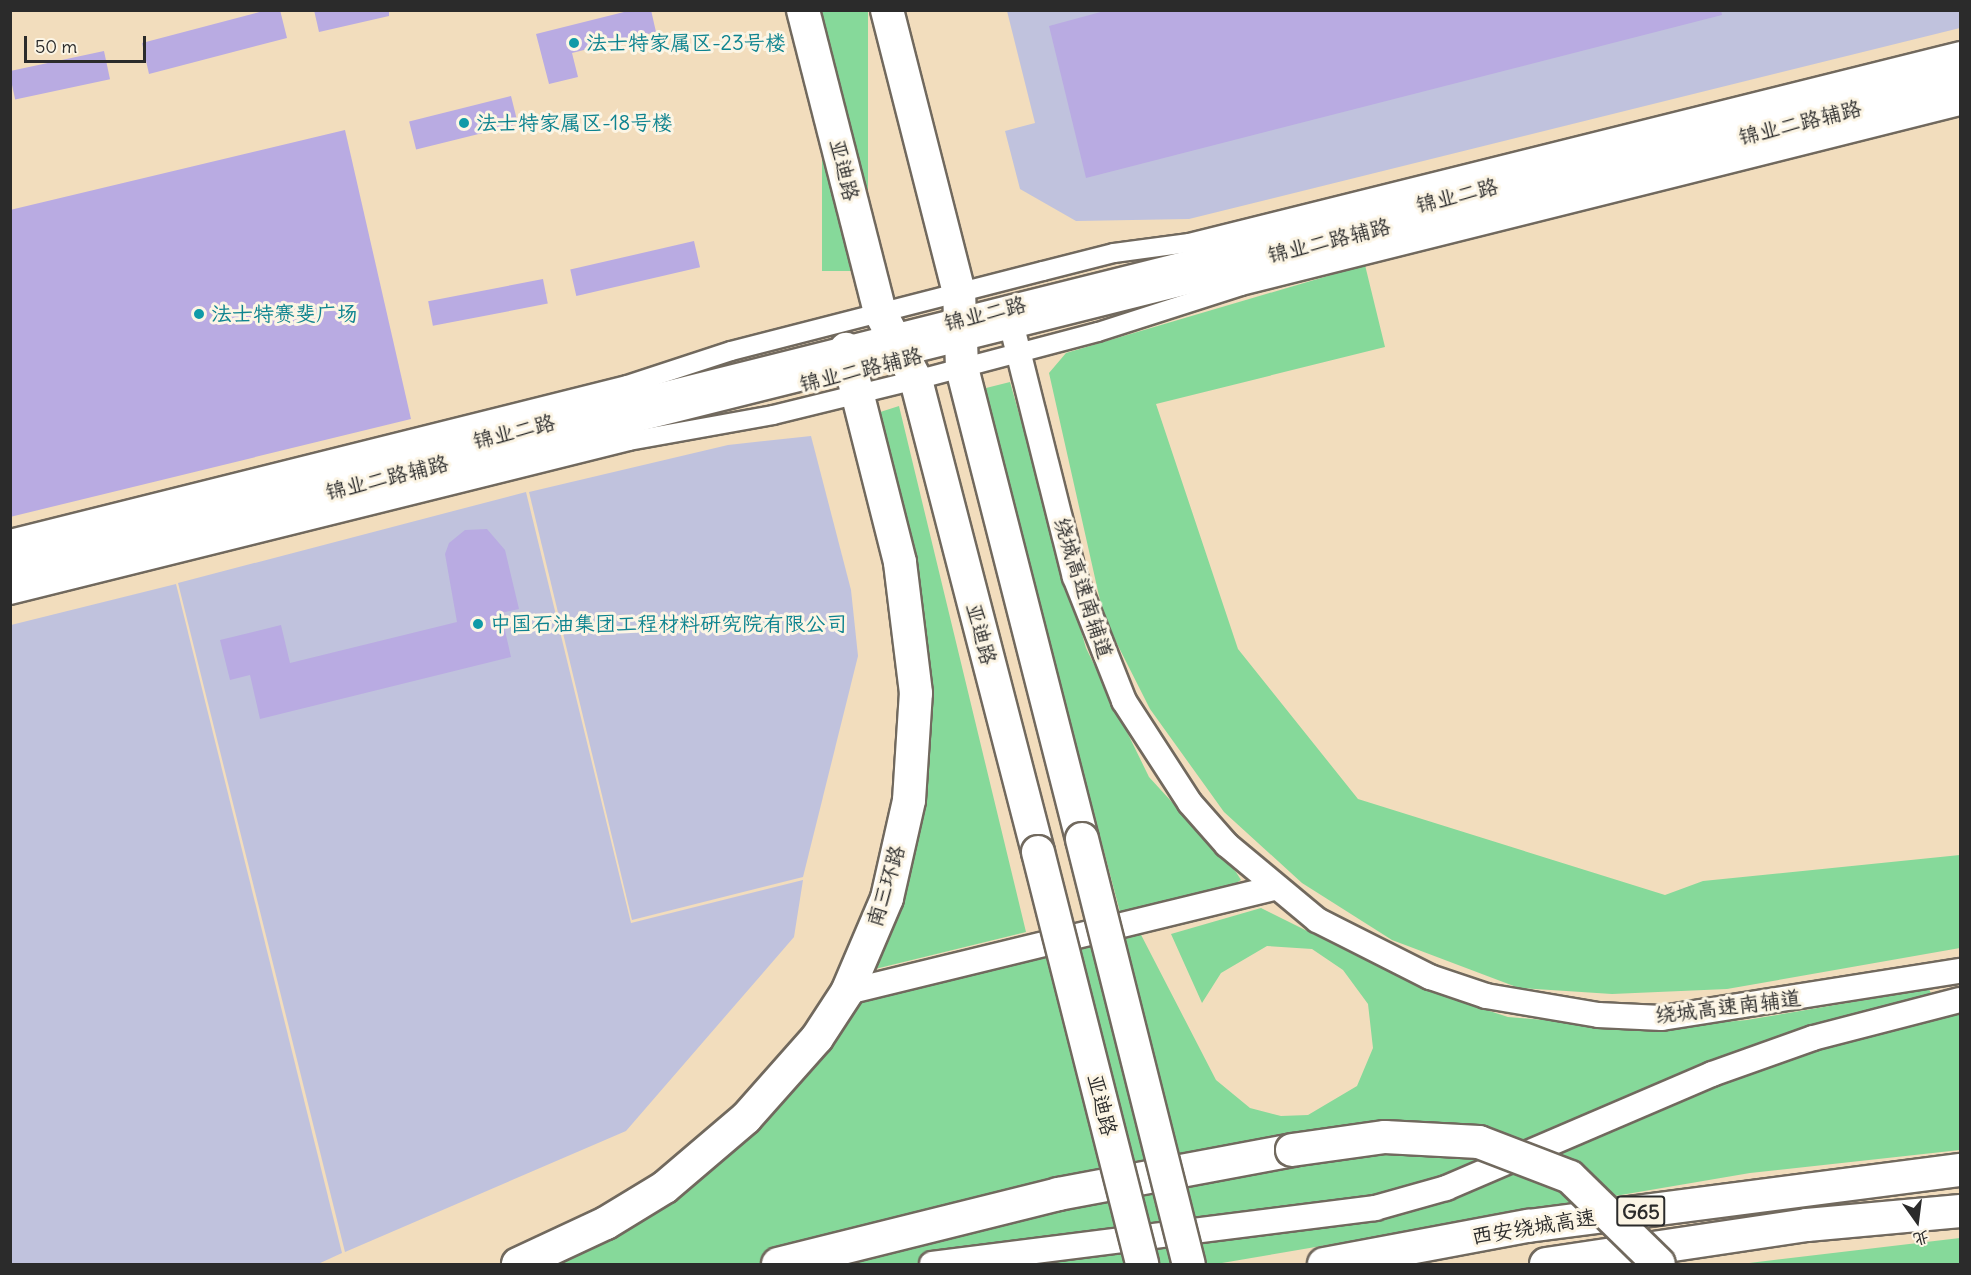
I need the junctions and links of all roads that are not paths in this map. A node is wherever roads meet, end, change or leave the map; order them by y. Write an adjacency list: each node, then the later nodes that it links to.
1 (803, 10): 9 (highway, 亚迪路)
2 (886, 10): 7 (highway)
3 (1960, 51): 7 (street, 锦业二路辅路)
4 (1960, 70): 8 (main road, 锦业二路)
5 (1960, 89): 8 (main road, 锦业二路)
6 (1960, 106): 10 (street, 锦业二路辅路)
7 (958, 317): 8 (main road, 锦业二路); 9 (main road, 锦业二路); 9 (street, 锦业二路辅路); 11 (highway)
8 (1010, 318): 10 (main road, 绕城高速南辅道)
9 (893, 333): 12 (main road, 锦业二路); 13 (highway, 亚迪路); 14 (street, 锦业二路辅路)
10 (1018, 354): 11 (street, 锦业二路辅路); 18 (main road, 绕城高速南辅道)
11 (962, 368): 13 (street, 锦业二路辅路); 28 (highway, bridge)
12 (851, 369): 13 (street, 锦业二路辅路); 15 (main road, 锦业二路); 16 (main road, 锦业二路); 17 (street, 锦业二路辅路); 20 (highway, 南三环路)
13 (916, 380): 27 (highway, 亚迪路, bridge)
14 (10, 539)
15 (10, 558)
16 (10, 576)
17 (10, 595)
18 (1275, 888): 19 (main road, 绕城高速南辅道); 20 (main road)
19 (1960, 971)
20 (847, 992): 24 (highway, 南三环路)
21 (1960, 999): 26 (main road)
22 (1960, 1170): 29 (highway, 西安绕城高速 / G65)
23 (1960, 1211): 30 (highway, 西安绕城高速 / G65)
24 (518, 1264)
25 (778, 1264): 31 (highway, bridge)
26 (932, 1264)
27 (1142, 1264)
28 (1189, 1264)
29 (1324, 1264)
30 (1546, 1264)
31 (1659, 1264)

